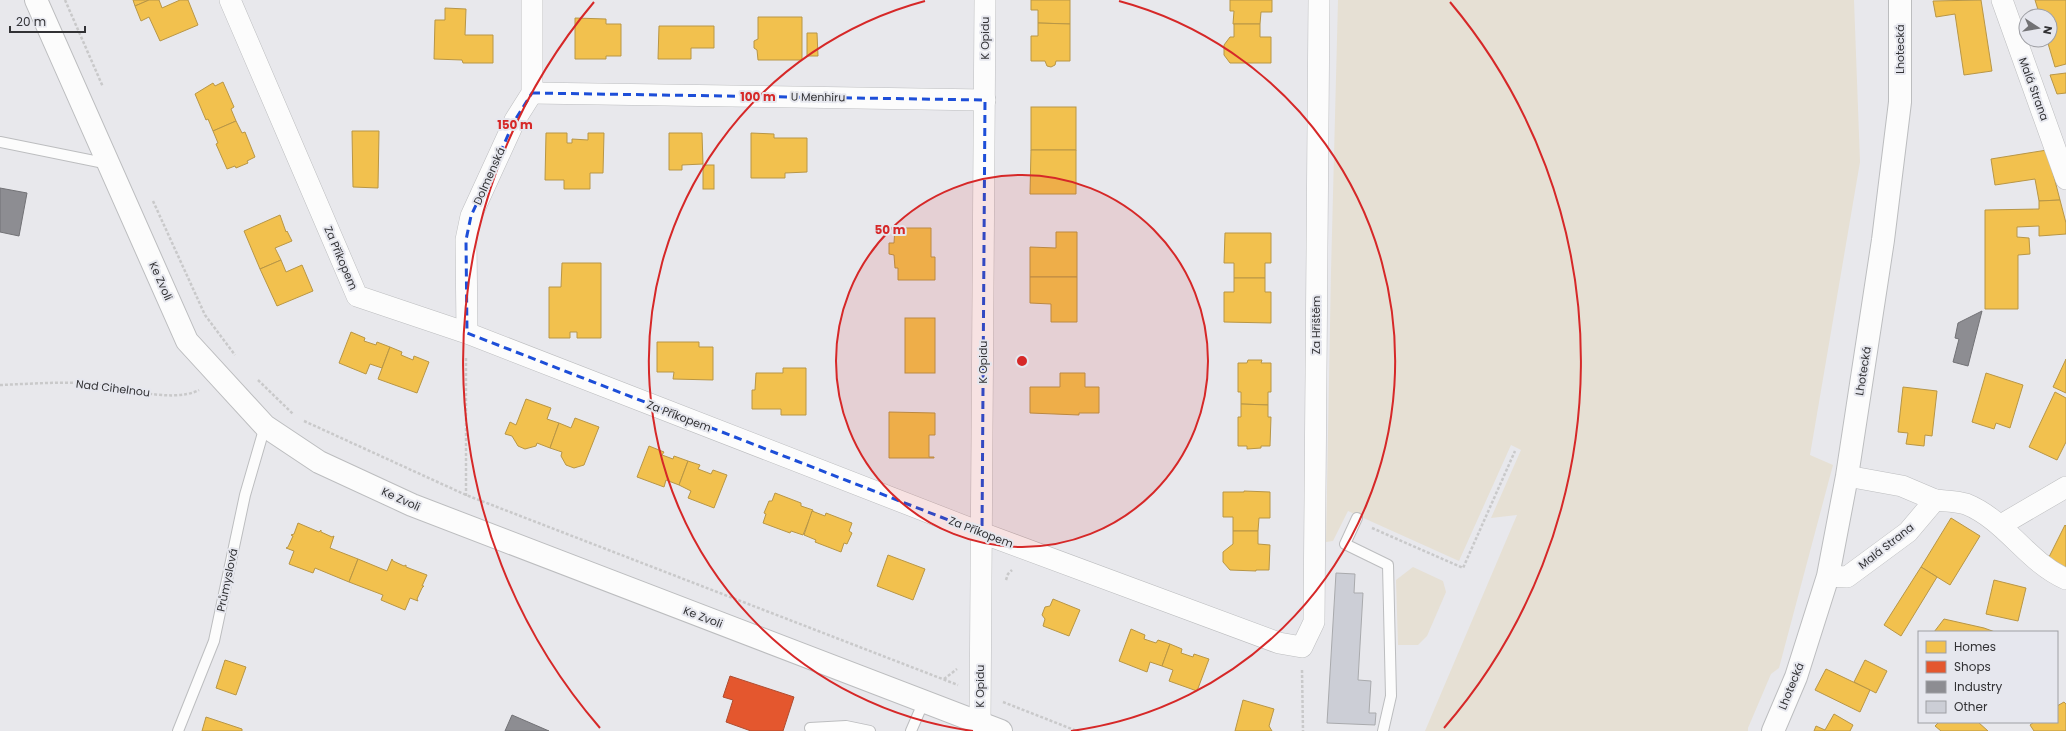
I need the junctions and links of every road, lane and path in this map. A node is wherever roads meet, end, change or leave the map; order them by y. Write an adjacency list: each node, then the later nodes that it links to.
1 (36, 0): 13 (street, Ke Zvoli)
2 (65, 0): 10 (path)
3 (230, 0): 16 (street, Za Příkopem)
4 (532, 0): 9 (street)
5 (985, 0): 11 (street, K Opidu)
6 (1319, 0): 34 (street, Za Hřištěm)
7 (1900, 0): 22 (street, Lhotecká)
8 (2002, 0): 14 (street, Malá Strana)
9 (532, 93): 11 (street, U Menhiru); 16 (street, Dolmenská)
10 (106, 95)
11 (985, 100): 29 (street, K Opidu)
12 (0, 142): 13 (lane)
13 (109, 164): 18 (street, Ke Zvoli)
14 (2066, 179)
15 (151, 195): 18 (path, Nad Cihelnou)
16 (467, 334): 24 (path); 29 (street, Za Příkopem)
17 (252, 375): 24 (path)
18 (222, 378): 19 (path, Nad Cihelnou); 20 (street, Ke Zvoli)
19 (0, 385)
20 (265, 426): 27 (street, Ke Zvoli); 41 (lane, Průmyslová)
21 (1515, 451): 26 (path)
22 (1847, 476): 25 (street); 31 (street, Lhotecká)
23 (2066, 487): 28 (street)
24 (466, 495): 27 (path); 35 (path)
25 (1935, 500): 28 (street); 31 (street, Malá Strana)
26 (1356, 519): 47 (lane)
27 (458, 523): 37 (street, Ke Zvoli)
28 (2001, 525): 32 (street)
29 (982, 533): 34 (street, Za Příkopem); 35 (street, K Opidu)
30 (1015, 567): 33 (path)
31 (1828, 576): 48 (street, Lhotecká)
32 (2066, 579)
33 (1005, 583)
34 (1302, 647): 46 (path)
35 (980, 694): 38 (path); 39 (street, K Opidu)
36 (1004, 695): 38 (path)
37 (924, 701): 39 (street, Ke Zvoli); 43 (lane)
38 (1004, 702): 45 (path)
39 (978, 727): 44 (street, Ke Zvoli)
40 (810, 728): 42 (lane)
41 (178, 731)
42 (870, 731)
43 (911, 731)
44 (1001, 731)
45 (1078, 731)
46 (1303, 731)
47 (1383, 731)
48 (1773, 731)

